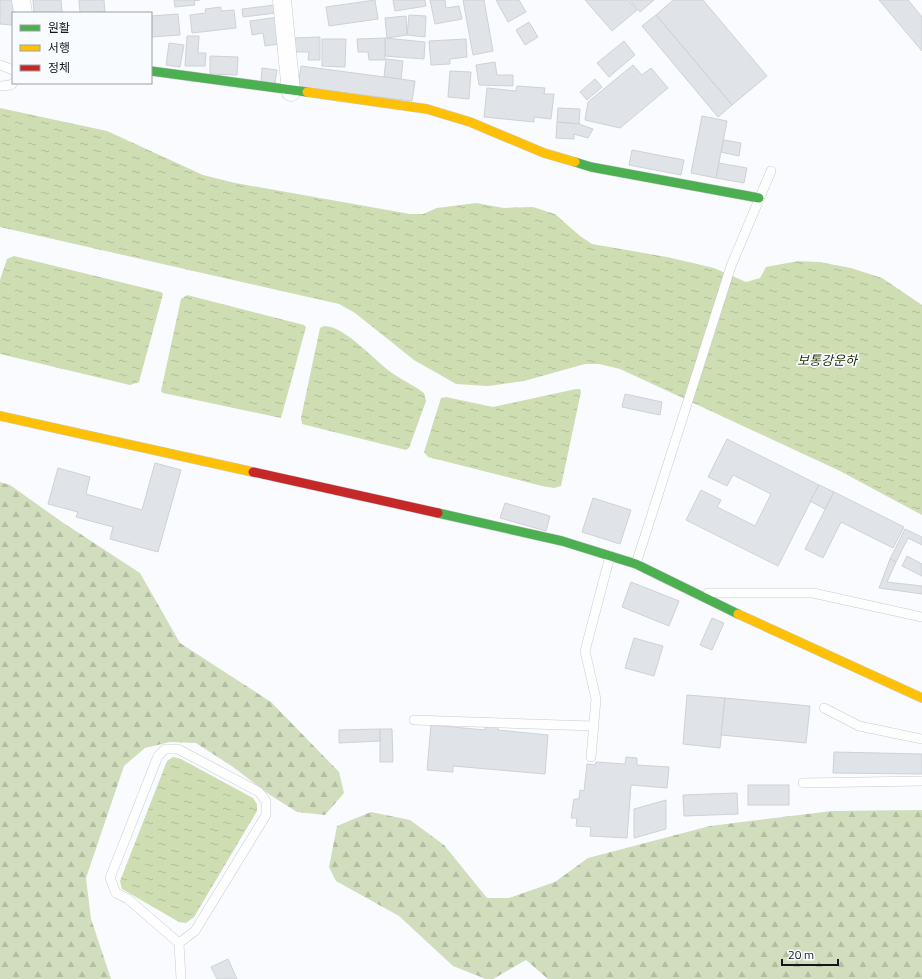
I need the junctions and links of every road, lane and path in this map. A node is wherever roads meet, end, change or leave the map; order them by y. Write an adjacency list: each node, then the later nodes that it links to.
1 (21, 0): 3 (street)
2 (282, 0): 9 (street)
3 (23, 12)
4 (0, 65): 5 (lane)
5 (12, 70)
6 (152, 71): 9 (street)
7 (12, 84): 8 (lane)
8 (0, 86)
9 (291, 92): 11 (street)
10 (771, 171): 11 (lane)
11 (759, 198): 14 (lane)
12 (0, 416): 13 (street)
13 (610, 556): 14 (street); 20 (lane)
14 (636, 564): 15 (street)
15 (693, 593): 16 (lane); 17 (street)
16 (922, 617)
17 (922, 698)
18 (824, 708): 21 (lane)
19 (414, 720): 20 (lane)
20 (594, 726): 22 (lane)
21 (922, 739)
22 (591, 756)
23 (922, 781): 24 (lane)
24 (803, 783)
25 (179, 943): 25 (lane); 26 (lane)
26 (181, 979)

